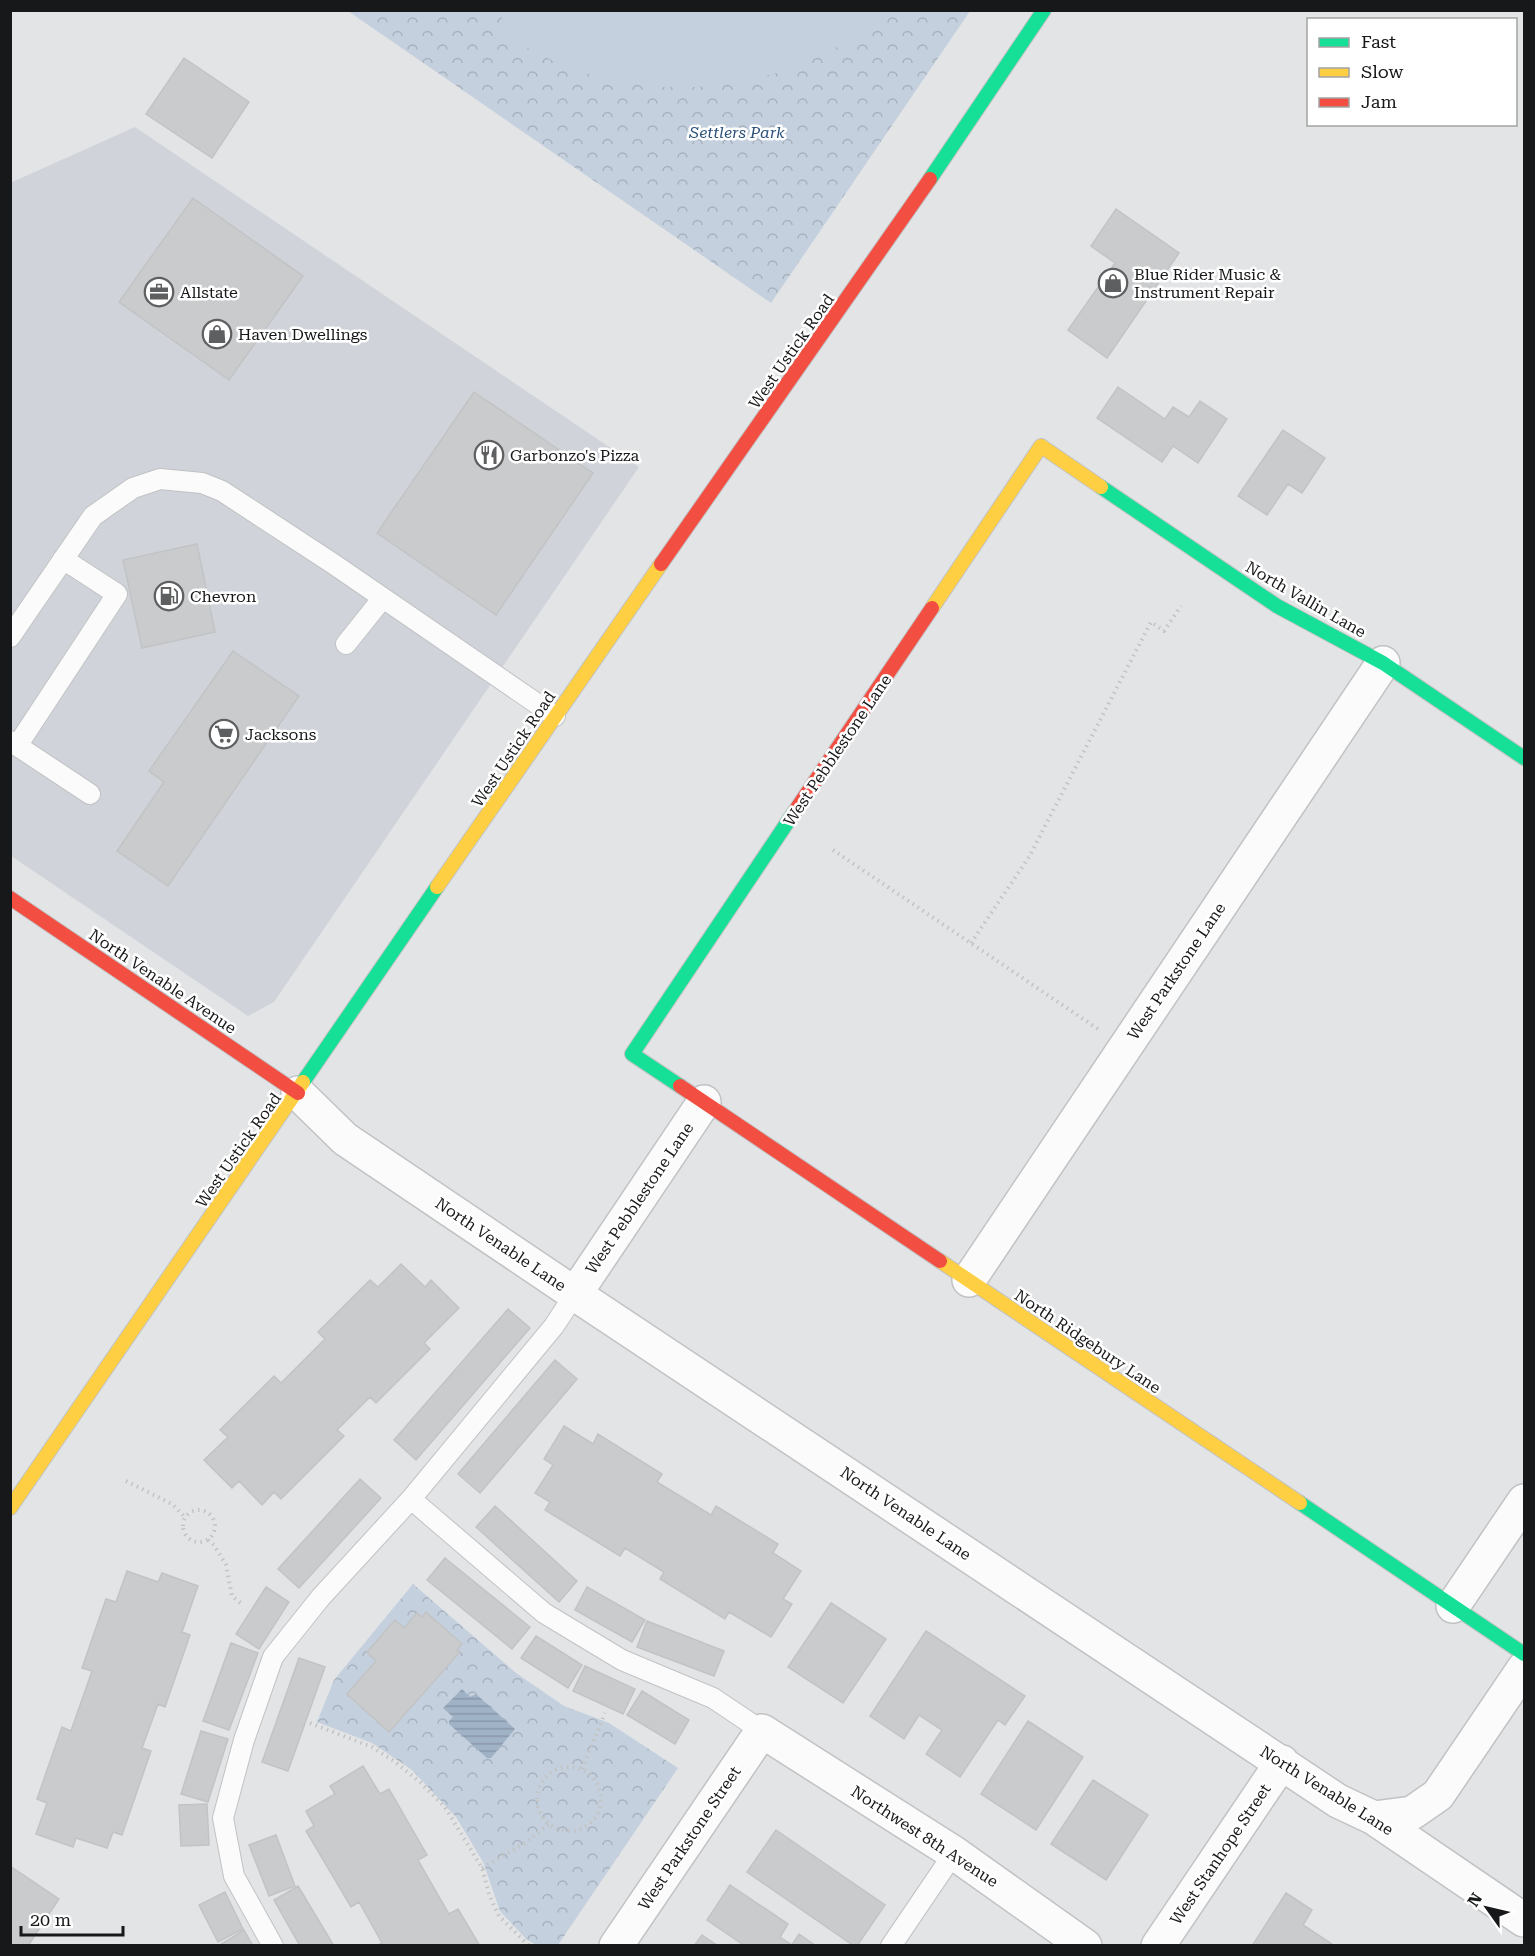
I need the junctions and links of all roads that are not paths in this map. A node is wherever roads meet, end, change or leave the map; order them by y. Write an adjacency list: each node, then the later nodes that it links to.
1 (1044, 10): 8 (street, West Ustick Road)
2 (1041, 446): 7 (street, North Vallin Lane); 13 (street, West Pebblestone Lane)
3 (63, 559): 4 (lane); 5 (lane); 9 (lane)
4 (382, 599): 6 (lane); 8 (lane)
5 (10, 637)
6 (346, 644)
7 (1383, 663): 10 (street, North Vallin Lane); 16 (street, West Parkstone Lane)
8 (555, 716): 14 (street, West Ustick Road)
9 (14, 743): 11 (lane)
10 (1524, 758)
11 (90, 794)
12 (10, 898): 14 (street, North Venable Avenue)
13 (632, 1054): 15 (street, North Ridgebury Lane)
14 (298, 1093): 17 (street, North Venable Lane); 20 (street, West Ustick Road)
15 (704, 1102): 16 (street, North Ridgebury Lane); 17 (street, West Pebblestone Lane)
16 (969, 1280): 21 (street, North Ridgebury Lane)
17 (575, 1294): 18 (lane); 25 (street, North Venable Lane)
18 (411, 1499): 24 (lane); 29 (lane)
19 (1524, 1501): 21 (street)
20 (10, 1508)
21 (1452, 1606): 22 (street, North Ridgebury Lane)
22 (1524, 1654)
23 (1524, 1668): 26 (street)
24 (762, 1731): 27 (street, Northwest 8th Avenue); 30 (street, West Parkstone Street)
25 (1282, 1762): 26 (street, North Venable Lane); 33 (street, West Stanhope Street)
26 (1374, 1818): 28 (street, North Venable Lane)
27 (954, 1853): 31 (lane); 32 (street, Northwest 8th Avenue)
28 (1524, 1920)
29 (273, 1946)
30 (616, 1946)
31 (891, 1946)
32 (1085, 1946)
33 (1158, 1946)

